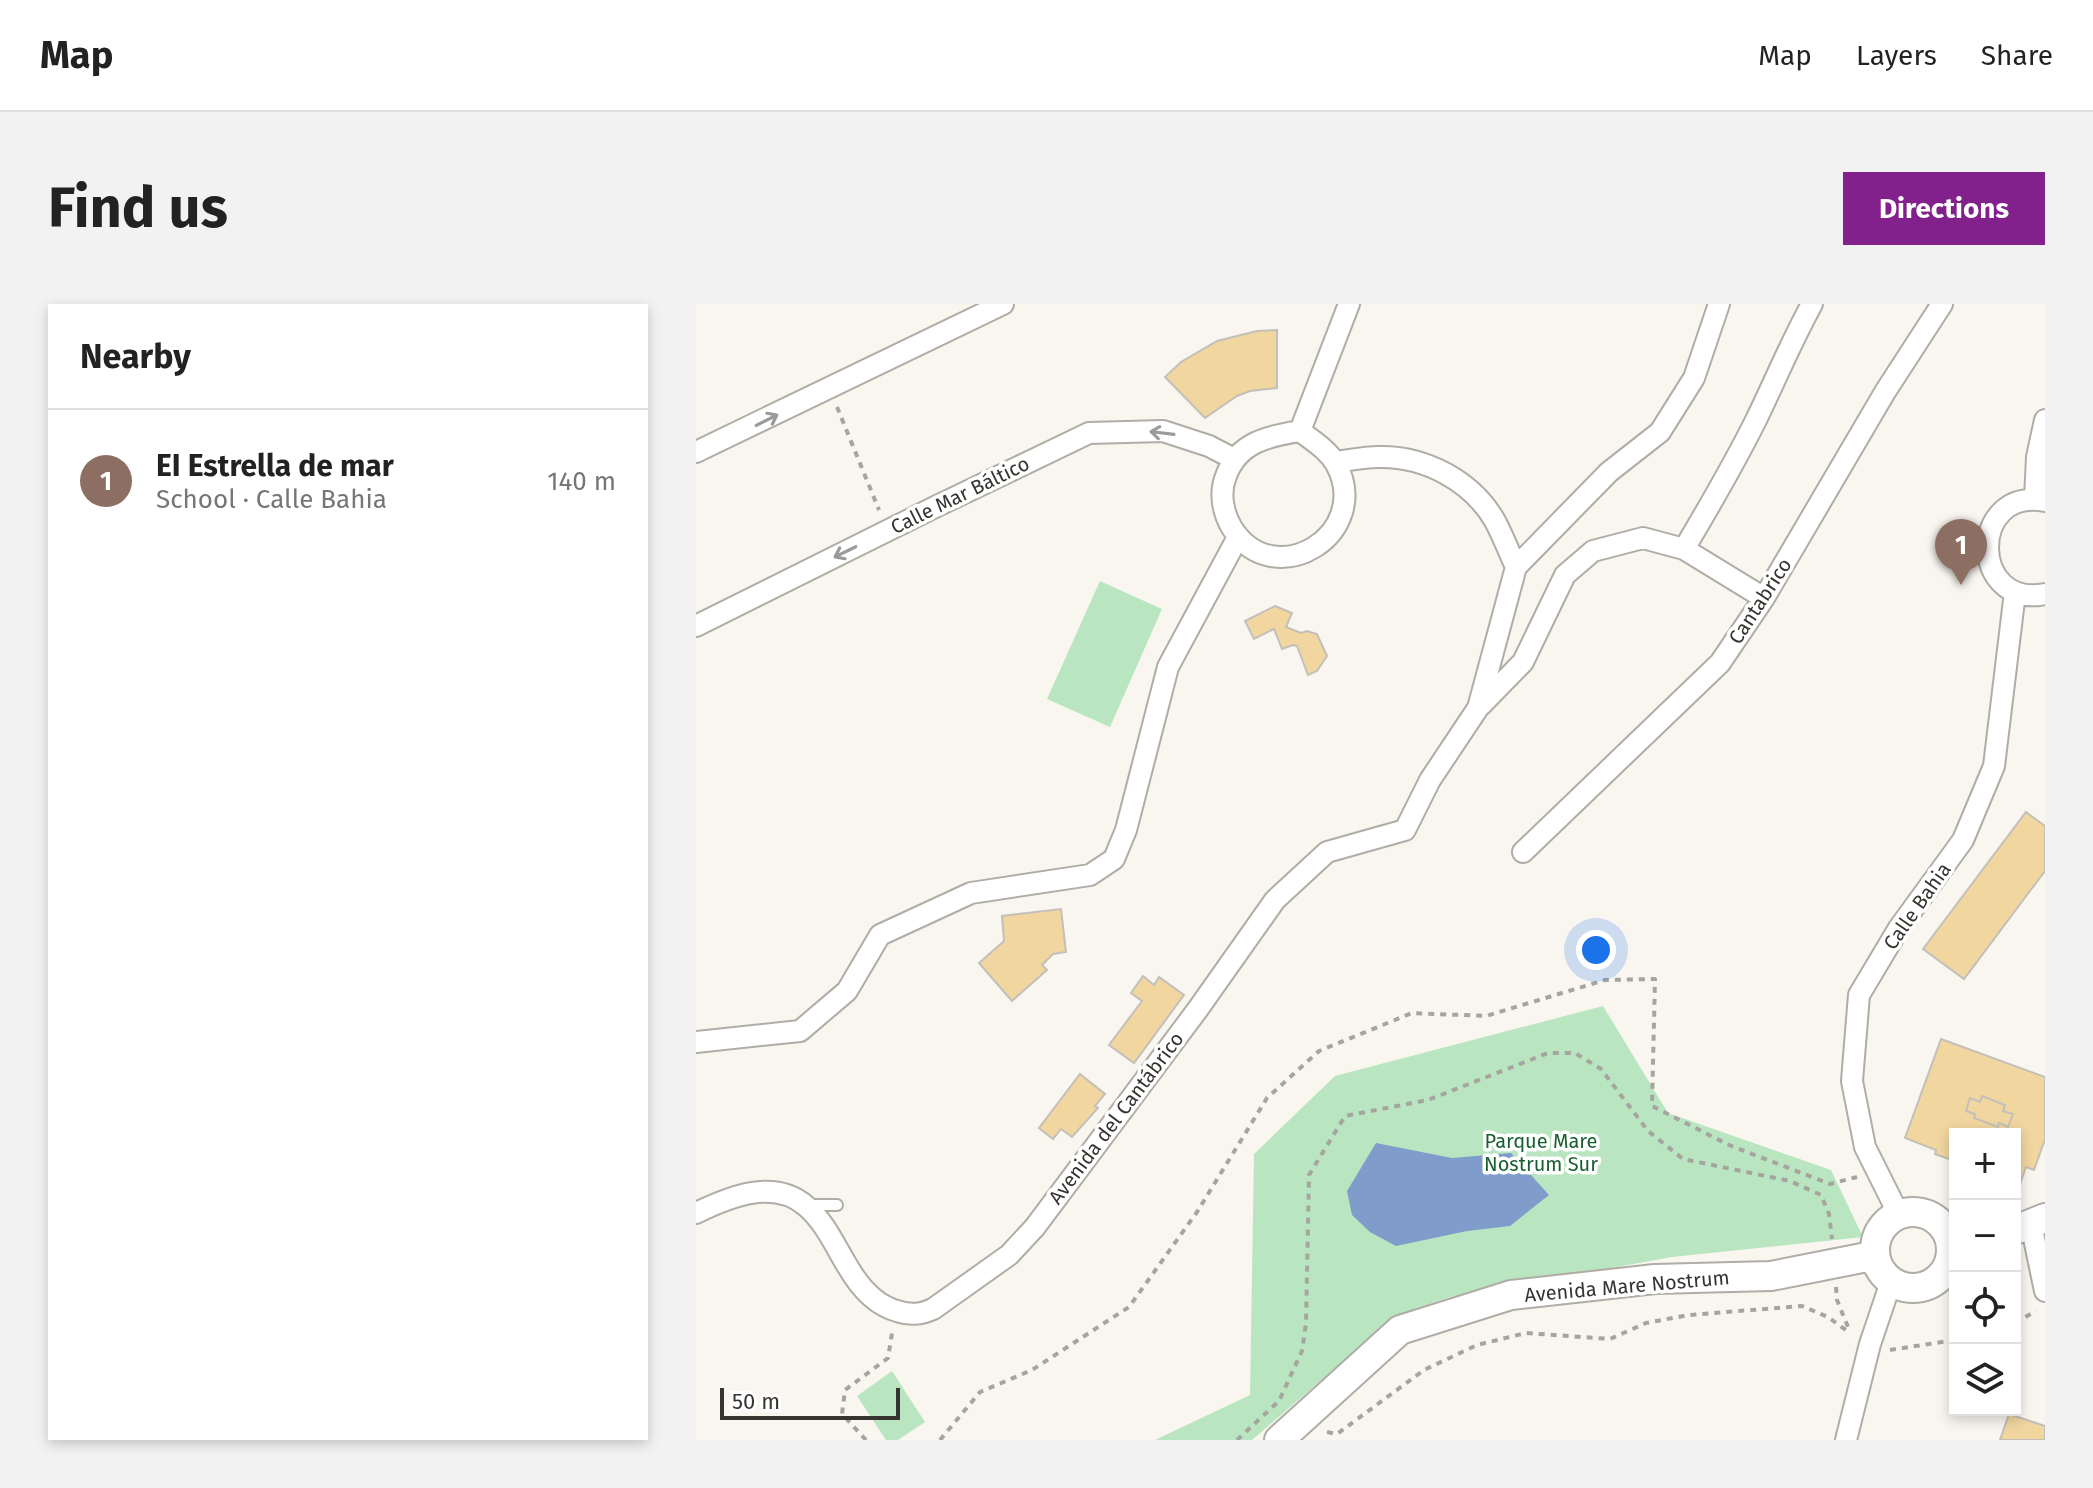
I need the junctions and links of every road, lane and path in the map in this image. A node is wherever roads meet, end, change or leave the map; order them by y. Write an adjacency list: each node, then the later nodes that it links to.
1 (1003, 304): 9 (street, one-way to 1)
2 (1349, 304): 8 (street)
3 (1719, 304): 16 (street, Avenida del Cantábrico)
4 (1812, 304): 15 (street)
5 (1942, 304): 19 (street, Cantabrico)
6 (835, 401): 13 (path)
7 (2045, 420): 12 (street)
8 (1300, 431): 10 (street); 11 (street)
9 (696, 452)
10 (1234, 459): 13 (street, Calle Mar Báltico, one-way to 13); 14 (street)
11 (1335, 462): 14 (street); 16 (street)
12 (2040, 500): 17 (street)
13 (887, 531): 20 (street, Calle Mar Báltico, one-way to 20)
14 (1238, 537): 23 (street)
15 (1684, 549): 19 (street, Avenida del Cantábrico); 21 (street, Avenida del Cantábrico)
16 (1516, 567): 21 (street, Avenida del Cantábrico)
17 (2015, 592): 18 (street); 24 (street, Calle Bahia)
18 (2045, 594)
19 (1764, 598): 22 (street, Cantabrico)
20 (696, 626)
21 (1478, 708): 36 (street, Avenida del Cantábrico)
22 (1523, 852)
23 (696, 1042)
24 (1876, 1171): 28 (street, Calle Bahia); 44 (path)
25 (806, 1205): 26 (lane); 27 (street); 36 (street)
26 (837, 1205)
27 (696, 1213)
28 (1899, 1215): 30 (street); 33 (street)
29 (2030, 1224): 34 (street)
30 (1949, 1242)
31 (1949, 1262): 33 (street)
32 (1834, 1264): 33 (street, Avenida Mare Nostrum); 38 (path); 41 (path); 42 (street, Avenida Mare Nostrum)
33 (1884, 1272): 40 (street)
34 (2045, 1291)
35 (2045, 1305): 37 (path)
36 (895, 1311): 43 (path)
37 (2021, 1319)
38 (1851, 1334): 40 (path); 42 (path)
39 (1949, 1341): 40 (path)
40 (1870, 1344): 47 (street)
41 (1279, 1401): 42 (path); 45 (path)
42 (1301, 1419): 46 (street, Avenida Mare Nostrum)
43 (866, 1440)
44 (940, 1440)
45 (1237, 1440)
46 (1279, 1440)
47 (1846, 1440)

